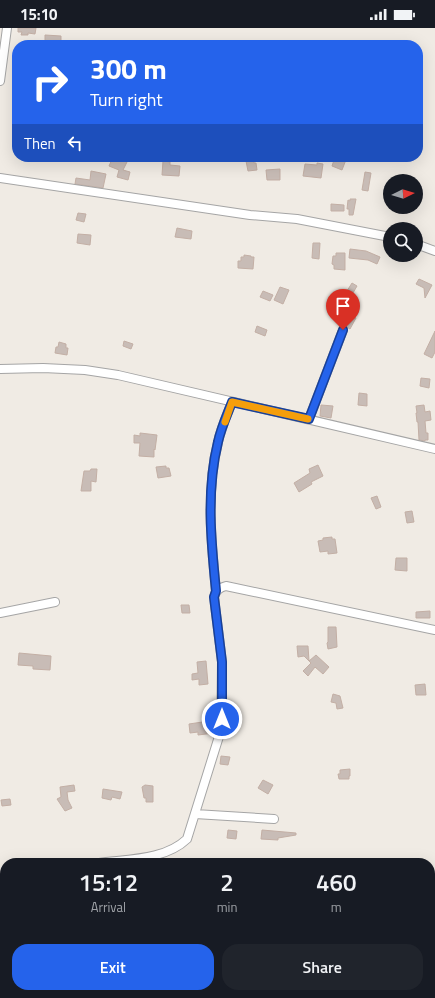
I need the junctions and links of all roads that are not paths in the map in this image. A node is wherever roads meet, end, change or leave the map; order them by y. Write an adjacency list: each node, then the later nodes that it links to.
1 (7, 28): 2 (street)
2 (0, 82)
3 (0, 178): 4 (street)
4 (383, 236)
5 (423, 247): 6 (street)
6 (435, 251)
7 (343, 330): 10 (street)
8 (0, 369): 9 (street)
9 (232, 402): 10 (street); 12 (street)
10 (309, 419): 11 (street)
11 (435, 449)
12 (216, 591): 15 (street); 16 (street)
13 (56, 602): 14 (street)
14 (0, 613)
15 (435, 630)
16 (195, 814): 17 (street); 18 (street)
17 (274, 819)
18 (142, 858)

